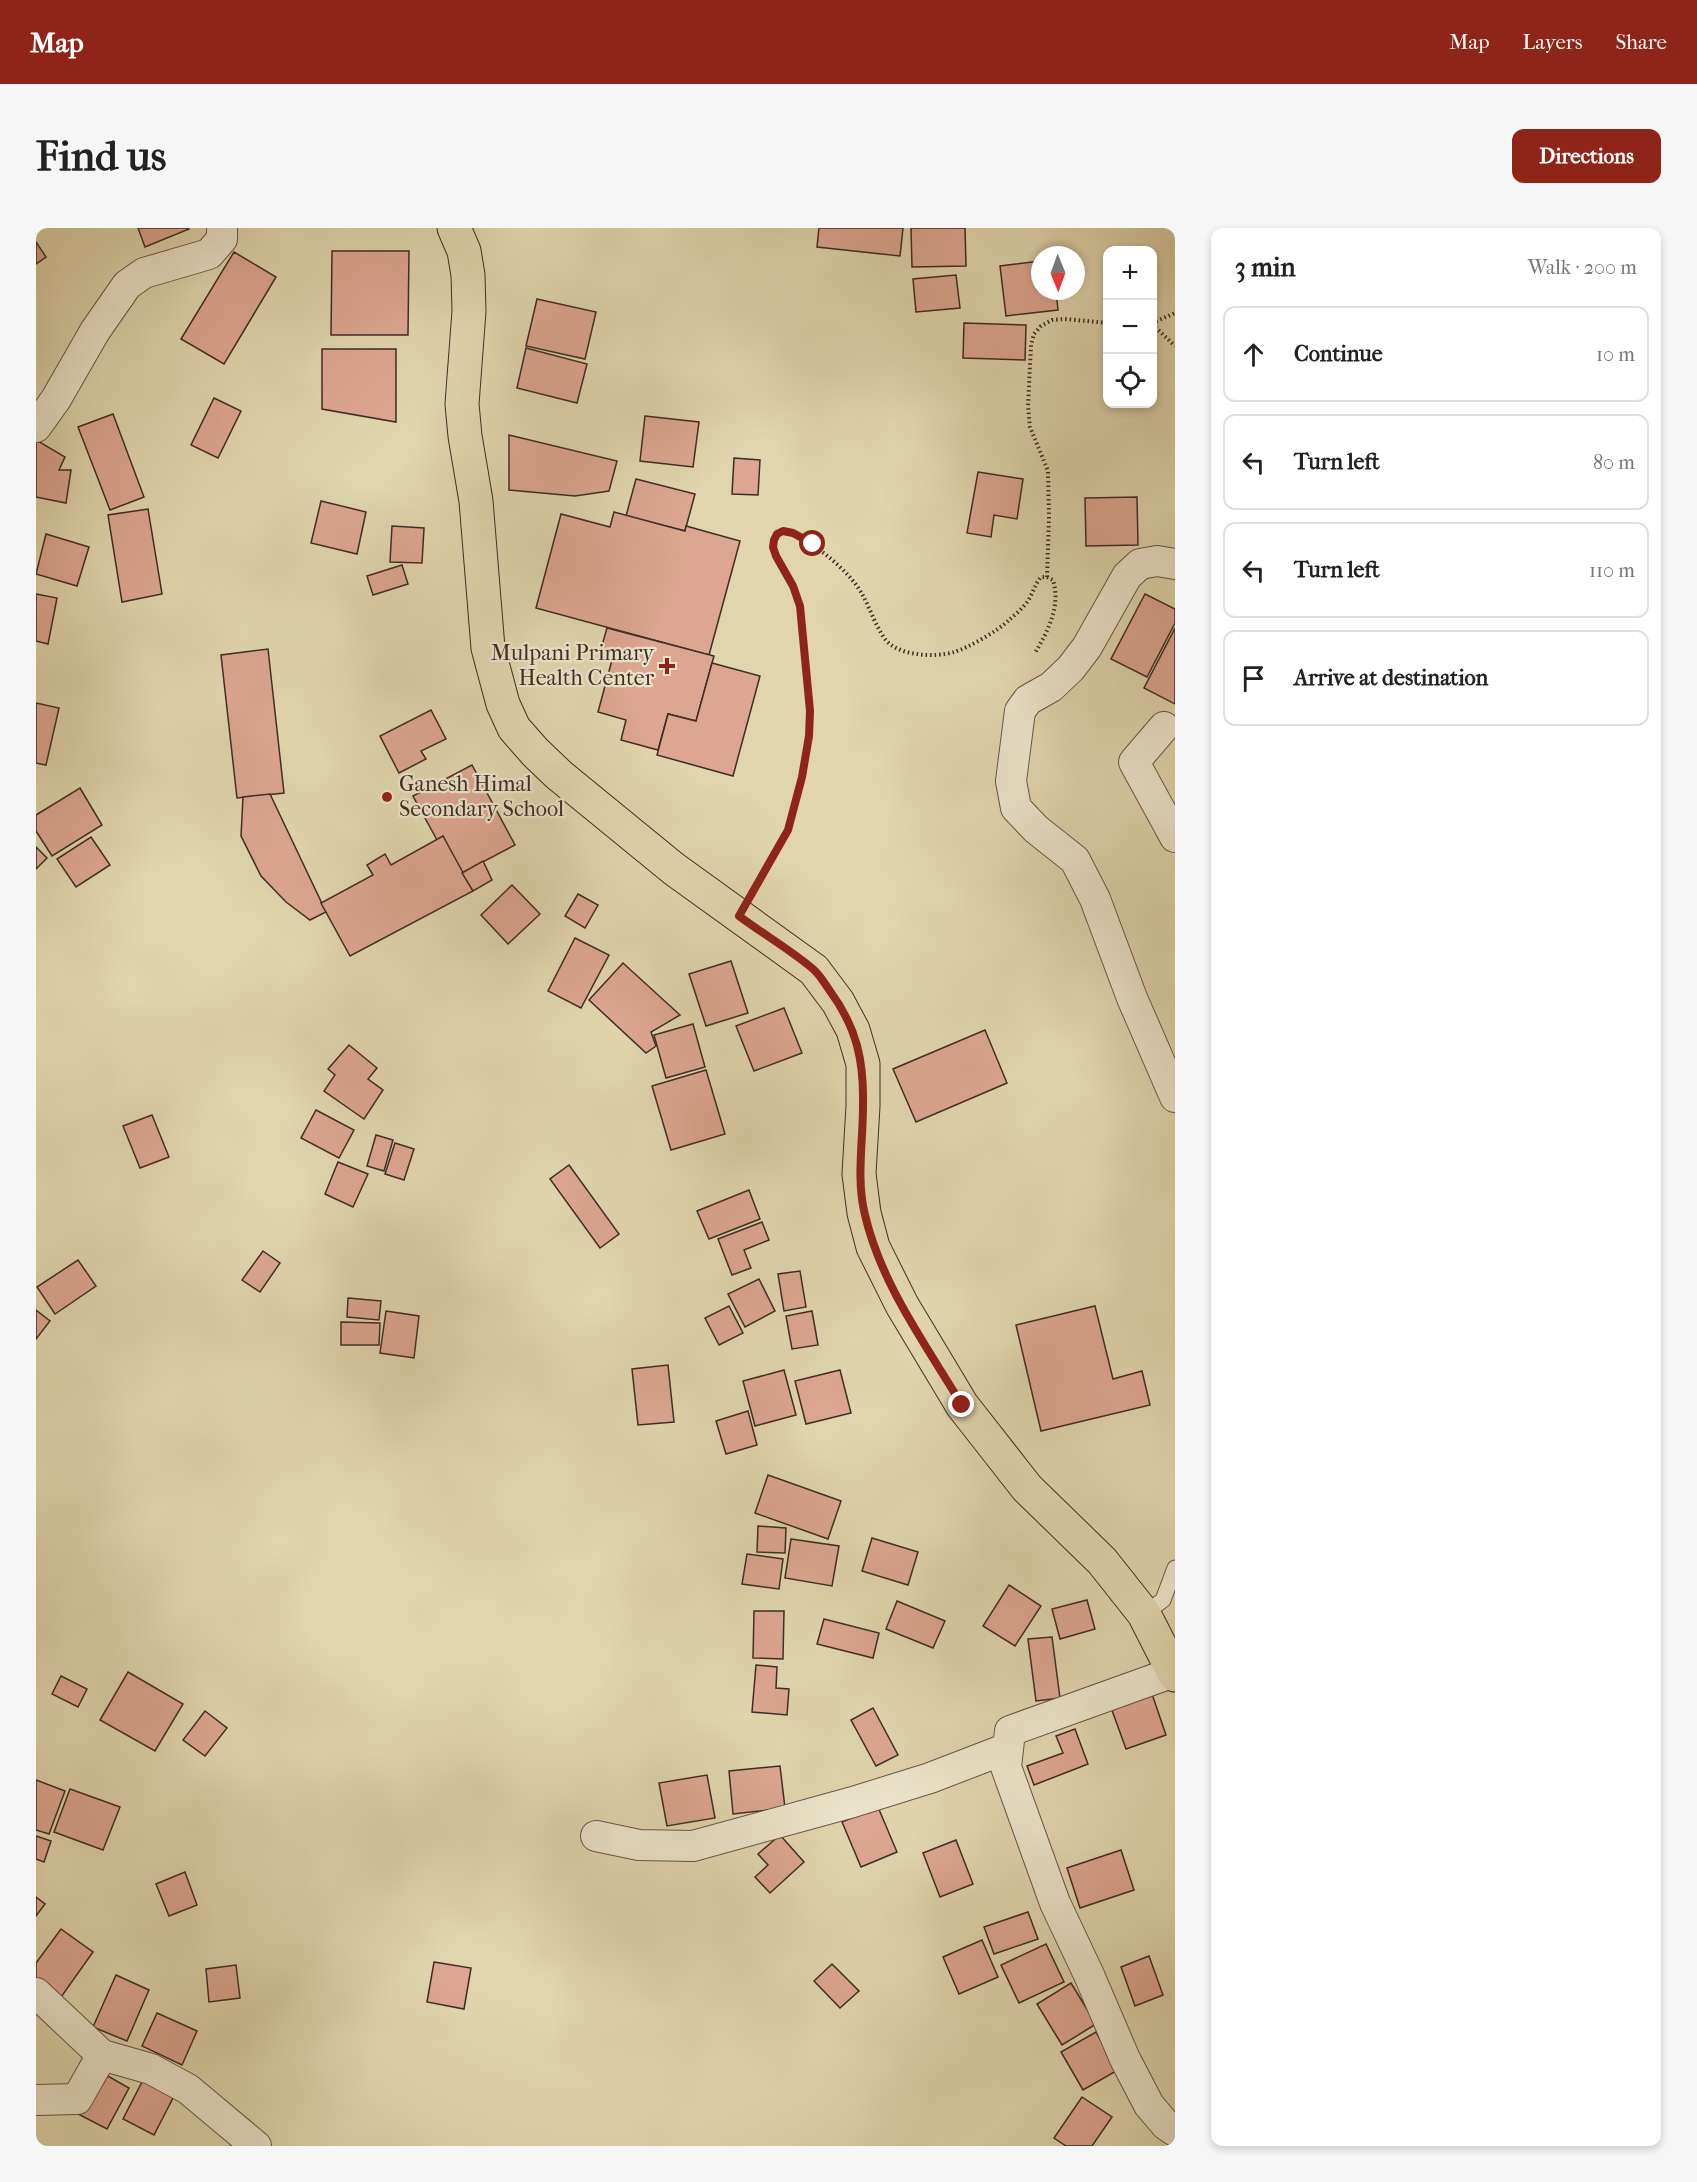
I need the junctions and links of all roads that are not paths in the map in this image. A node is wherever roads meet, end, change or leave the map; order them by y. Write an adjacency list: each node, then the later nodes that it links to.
1 (222, 228): 3 (street)
2 (454, 228): 9 (main road)
3 (36, 427)
4 (1175, 564): 7 (street)
5 (1164, 727): 6 (street)
6 (1175, 837)
7 (1175, 1097)
8 (1175, 1568): 9 (lane)
9 (1144, 1614): 10 (main road)
10 (1175, 1674): 11 (street)
11 (1008, 1748): 12 (street); 16 (street)
12 (596, 1836)
13 (36, 1993): 14 (street)
14 (102, 2055): 15 (street); 17 (street)
15 (36, 2100)
16 (1175, 2131)
17 (256, 2146)

